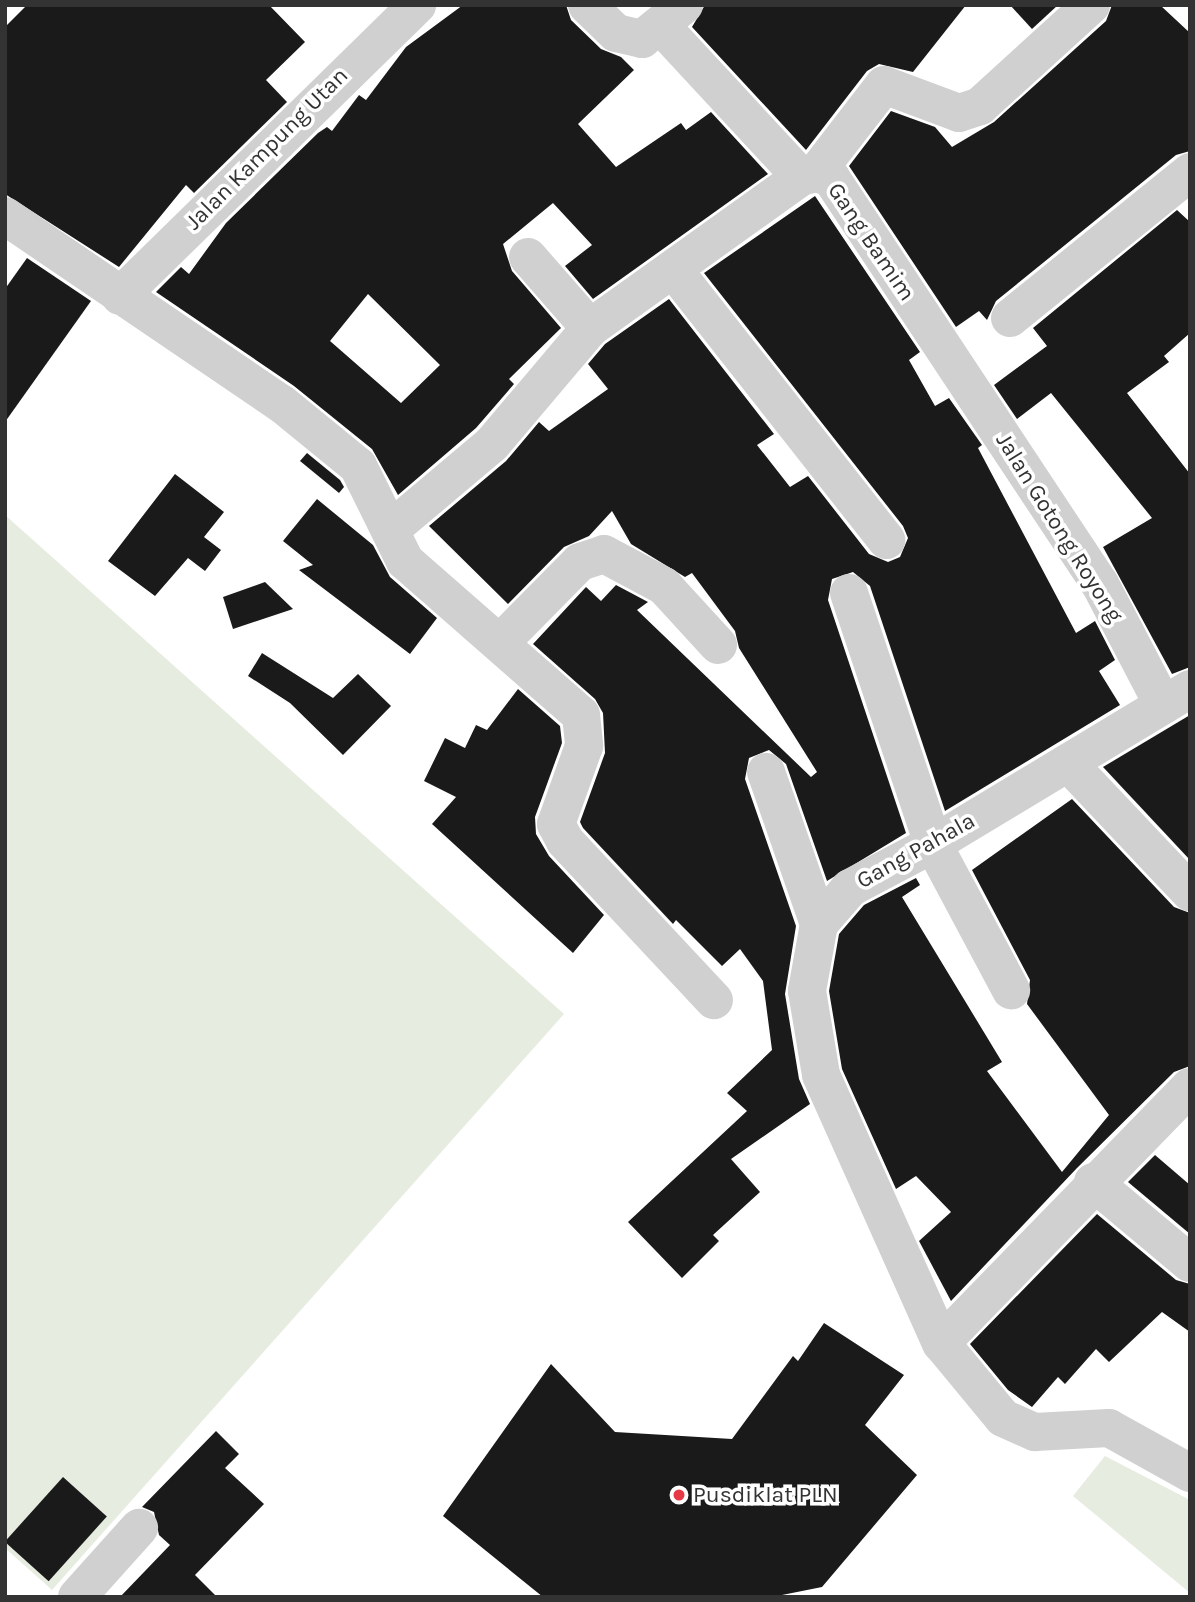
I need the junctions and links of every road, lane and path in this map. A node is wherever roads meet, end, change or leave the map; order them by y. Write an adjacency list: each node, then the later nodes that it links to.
1 (587, 5): 4 (street)
2 (1091, 5): 6 (street)
3 (395, 12): 10 (street, Jalan Kampung Utan)
4 (673, 16): 6 (street, Gang Bamim)
5 (1190, 172): 11 (street)
6 (809, 175): 9 (street); 13 (street, Gang Bamim)
7 (5, 216): 10 (street)
8 (528, 257): 12 (street)
9 (673, 269): 12 (street); 15 (street)
10 (120, 296): 14 (street)
11 (1010, 318)
12 (590, 328): 14 (street)
13 (950, 360): 19 (street, Jalan Gotong Royong)
14 (390, 530): 17 (street)
15 (886, 540)
16 (849, 593): 22 (street)
17 (501, 642): 18 (street); 26 (street)
18 (718, 645)
19 (1176, 695): 20 (street, Gang Pahala)
20 (1068, 763): 22 (street, Gang Pahala); 23 (street)
21 (765, 772): 24 (street)
22 (933, 844): 24 (street, Gang Pahala); 25 (street)
23 (1190, 891)
24 (819, 925): 30 (street, Gang Pahala)
25 (1011, 990)
26 (714, 1000)
27 (1190, 1087): 28 (street)
28 (1093, 1182): 29 (street); 30 (street)
29 (1190, 1263)
30 (941, 1343): 31 (street, Gang Pahala)
31 (1190, 1473)
32 (139, 1528): 33 (street)
33 (77, 1597)

